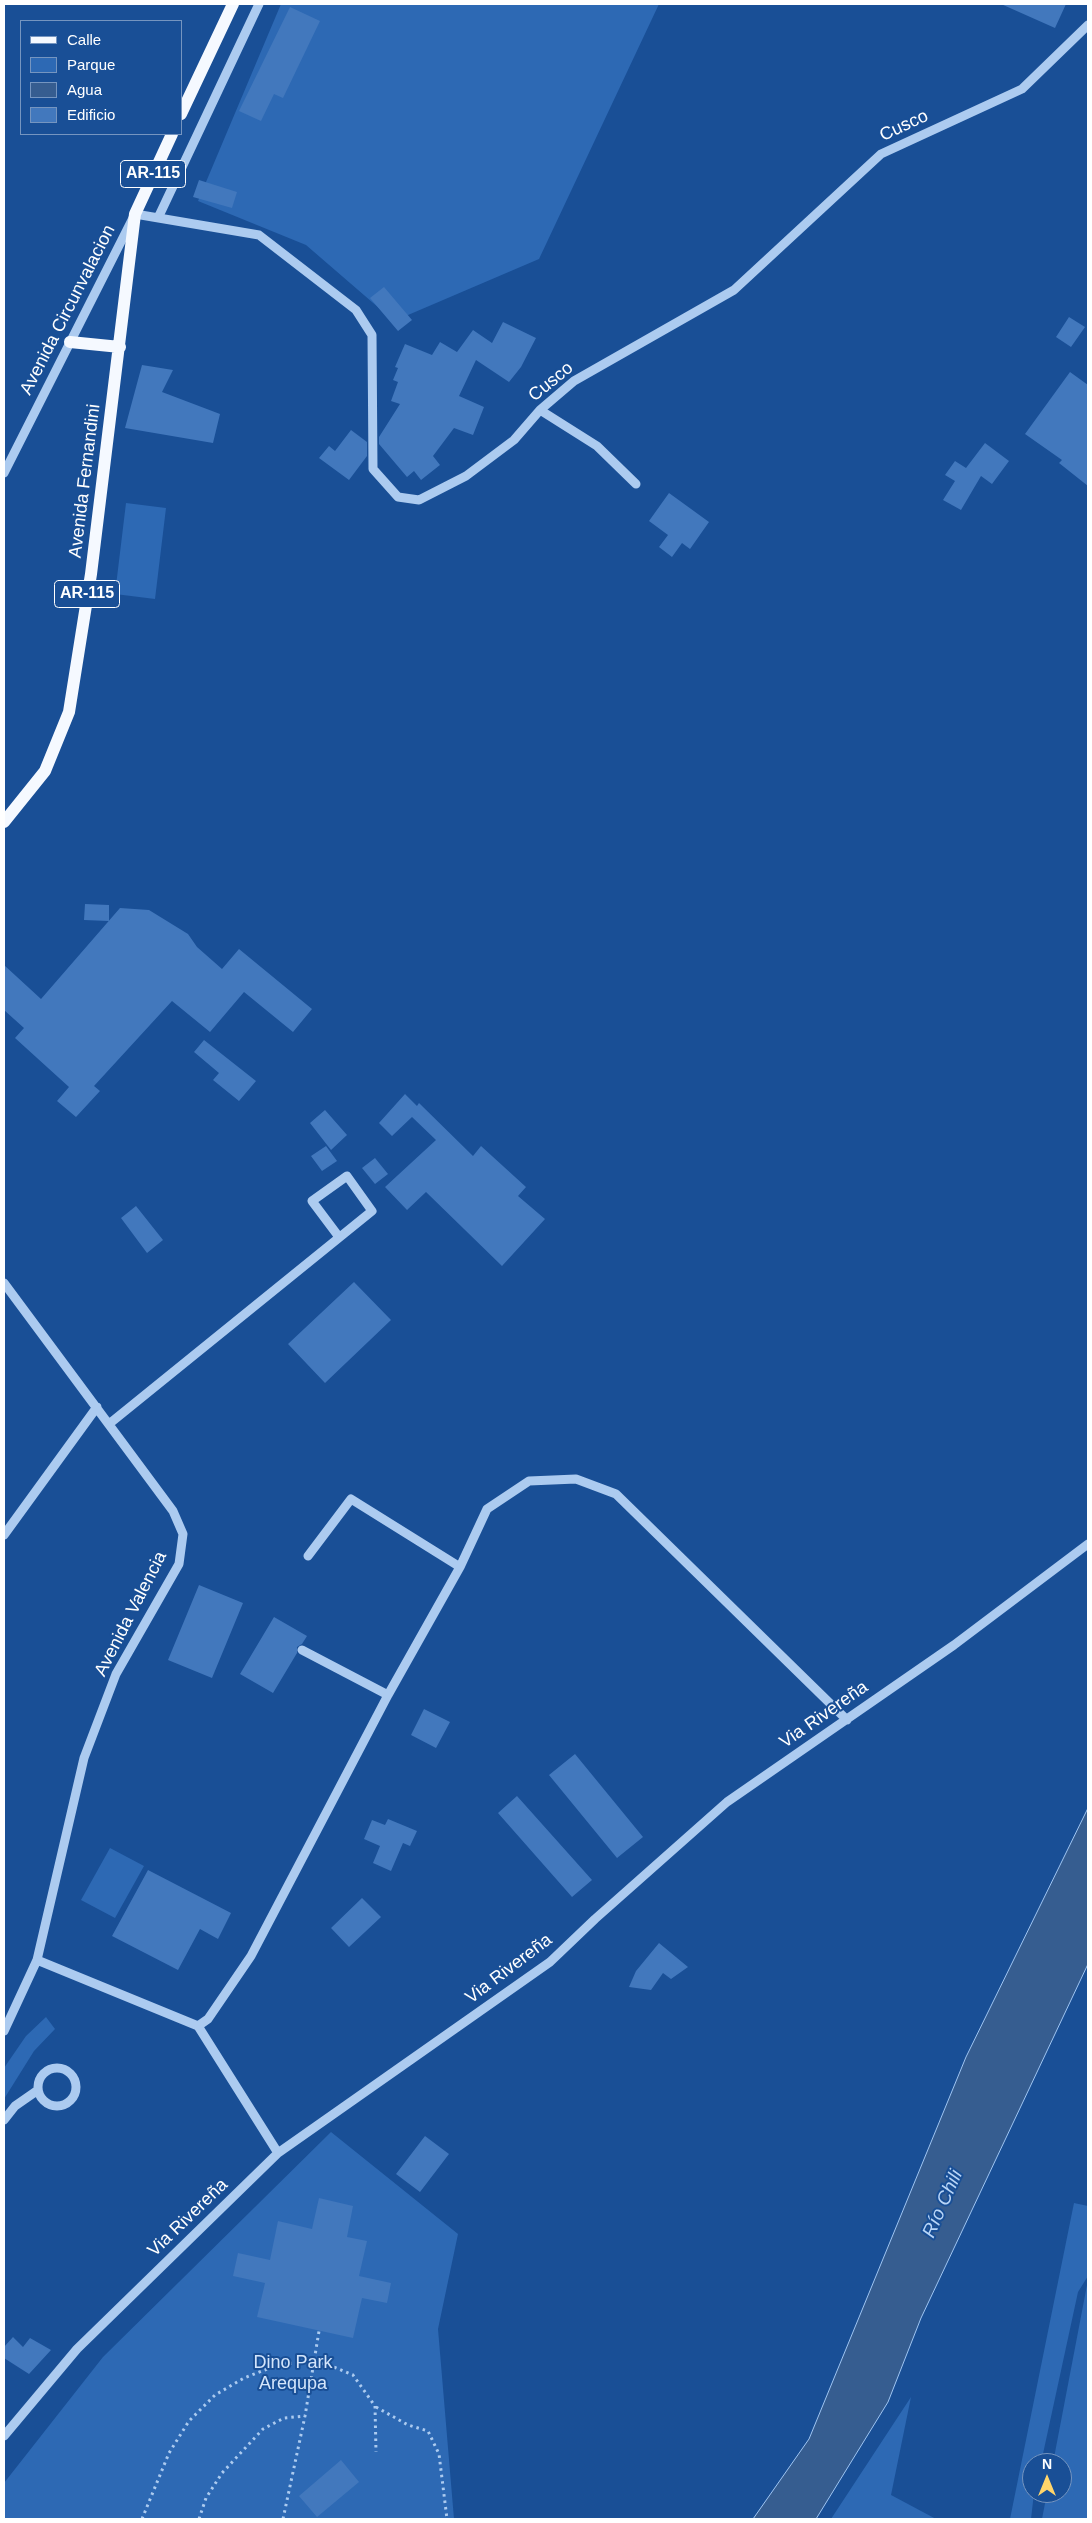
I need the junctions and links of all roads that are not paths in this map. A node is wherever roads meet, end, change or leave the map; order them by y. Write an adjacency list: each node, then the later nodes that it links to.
1 (233, 4): 4 (main road)
2 (259, 4): 7 (street)
3 (1088, 25): 10 (street, Cusco)
4 (182, 112)
5 (172, 135): 6 (main road, Avenida Fernandini / AR-115)
6 (134, 214): 7 (street, Cusco); 8 (street, Avenida Circunvalacion); 9 (main road, Avenida Fernandini / AR-115)
7 (158, 218): 10 (street, Cusco)
8 (70, 342): 9 (main road); 11 (street, Avenida Circunvalacion)
9 (120, 347): 13 (main road, Avenida Fernandini / AR-115)
10 (540, 410): 12 (street)
11 (4, 473)
12 (636, 484)
13 (4, 822)
14 (339, 1237): 14 (street); 17 (street)
15 (4, 1284): 16 (street, Avenida Valencia)
16 (97, 1407): 17 (street, Avenida Valencia); 18 (street)
17 (109, 1424): 25 (street, Avenida Valencia)
18 (4, 1535)
19 (1088, 1544): 24 (street, Via Rivereña)
20 (308, 1556): 21 (street)
21 (460, 1567): 23 (street); 24 (street)
22 (302, 1650): 23 (street)
23 (388, 1695): 26 (street)
24 (847, 1720): 30 (street, Via Rivereña)
25 (37, 1960): 26 (street); 27 (street, Avenida Valencia)
26 (198, 2026): 30 (street)
27 (4, 2031)
28 (38, 2090): 28 (street); 29 (street)
29 (4, 2120)
30 (278, 2153): 31 (street, Via Rivereña)
31 (4, 2436)

